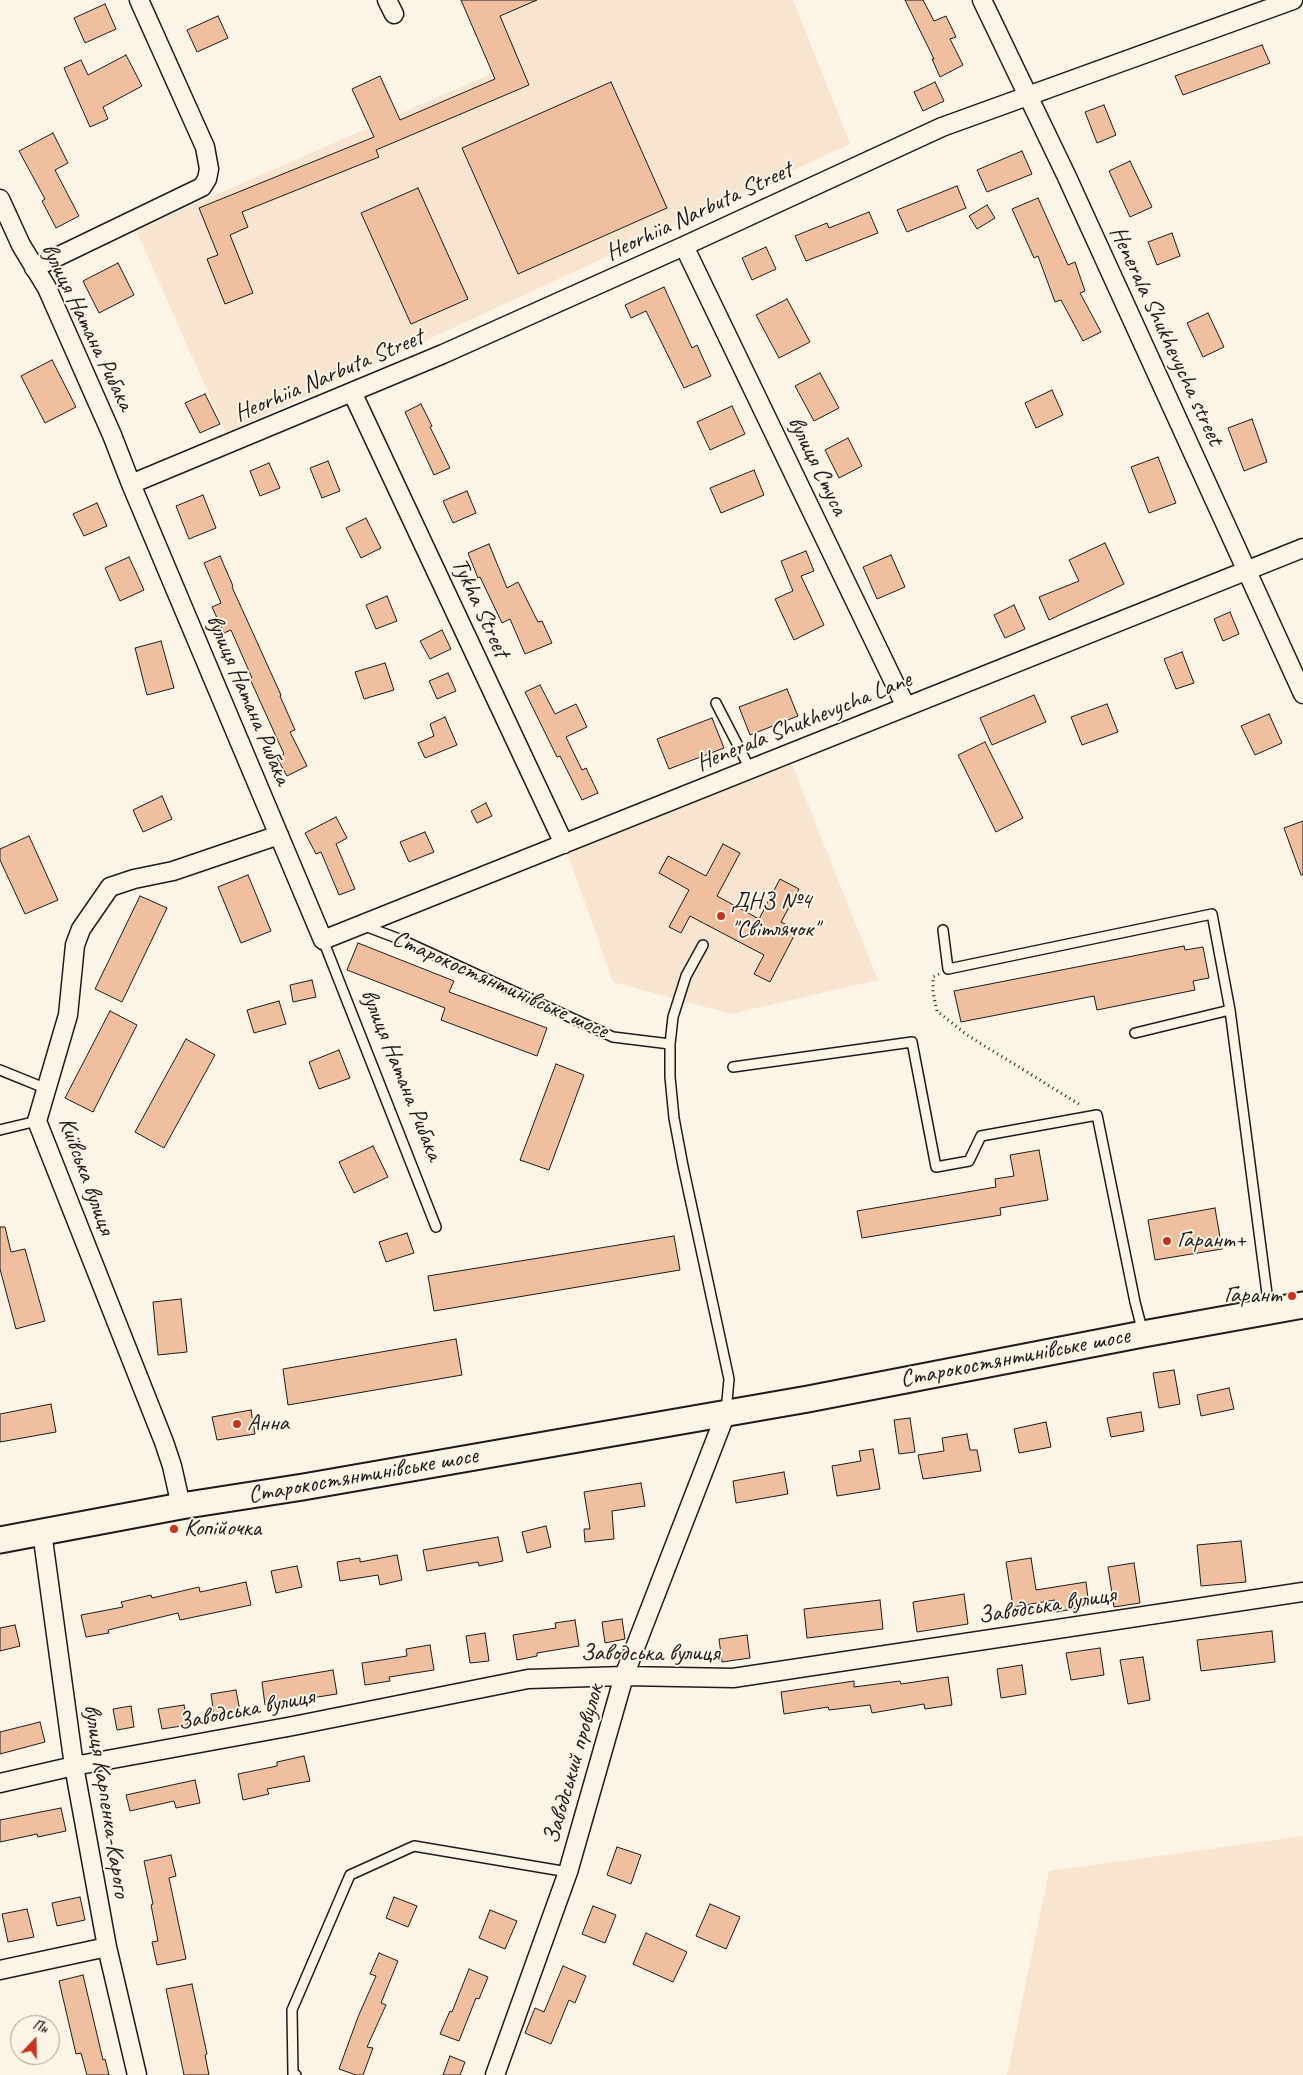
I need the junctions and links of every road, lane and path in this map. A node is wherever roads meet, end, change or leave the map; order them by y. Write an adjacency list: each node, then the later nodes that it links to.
1 (139, 0): 7 (street)
2 (982, 0): 4 (street, Henerala Shukhevycha street)
3 (1293, 0): 4 (street, Heorhiia Narbuta Street)
4 (1026, 95): 6 (street, Heorhiia Narbuta Street); 11 (street, Henerala Shukhevycha street)
5 (0, 199): 7 (street, вулиця Натана Рибака)
6 (684, 246): 8 (street, Heorhiia Narbuta Street); 14 (street, вулиця Стуса)
7 (34, 268): 9 (street, вулиця Натана Рибака)
8 (352, 392): 9 (street, Heorhiia Narbuta Street); 17 (street, Tykha Street)
9 (131, 484): 16 (street, вулиця Натана Рибака)
10 (1303, 548): 11 (street, Henerala Shukhevycha Lane)
11 (1247, 571): 12 (street, Henerala Shukhevycha street); 14 (street, Henerala Shukhevycha Lane)
12 (1303, 694)
13 (716, 703): 15 (lane)
14 (906, 707): 15 (street, Henerala Shukhevycha Lane)
15 (750, 769): 17 (street, Henerala Shukhevycha Lane)
16 (279, 835): 20 (street, вулиця Натана Рибака); 28 (street, Київська вулиця)
17 (564, 844): 18 (street, Henerala Shukhevycha Lane)
18 (361, 925): 20 (street, Henerala Shukhevycha Lane); 25 (lane, Старокостянтинівське шосе)
19 (943, 930): 22 (lane)
20 (323, 940): 32 (lane, вулиця Натана Рибака)
21 (703, 945): 25 (lane)
22 (948, 969): 23 (lane); 29 (path)
23 (1230, 1010): 24 (lane); 34 (lane)
24 (1135, 1033)
25 (670, 1044): 36 (lane)
26 (733, 1067): 29 (lane)
27 (0, 1070): 28 (lane)
28 (47, 1089): 30 (street, Київська вулиця)
29 (1098, 1116): 35 (lane)
30 (37, 1121): 31 (lane); 37 (street, Київська вулиця)
31 (0, 1130)
32 (436, 1227)
33 (1303, 1305): 34 (main road, Старокостянтинівське шосе)
34 (1270, 1311): 35 (main road, Старокостянтинівське шосе)
35 (1143, 1334): 36 (main road, Старокостянтинівське шосе)
36 (726, 1413): 37 (main road, Старокостянтинівське шосе); 41 (street, Заводський провулок)
37 (180, 1506): 38 (main road, Старокостянтинівське шосе)
38 (42, 1532): 39 (main road, Старокостянтинівське шосе); 42 (street, вулиця Карпенка-Карого)
39 (0, 1540)
40 (1303, 1592): 41 (street, Заводська вулиця)
41 (624, 1676): 42 (street, Заводська вулиця); 44 (street, Заводський провулок)
42 (74, 1766): 43 (street, Заводська вулиця); 45 (street, вулиця Карпенка-Карого)
43 (0, 1783)
44 (568, 1872): 48 (lane); 49 (street, Заводський провулок)
45 (107, 1947): 46 (street); 47 (street, вулиця Карпенка-Карого)
46 (0, 1970)
47 (137, 2075)
48 (296, 2075)
49 (495, 2075)

